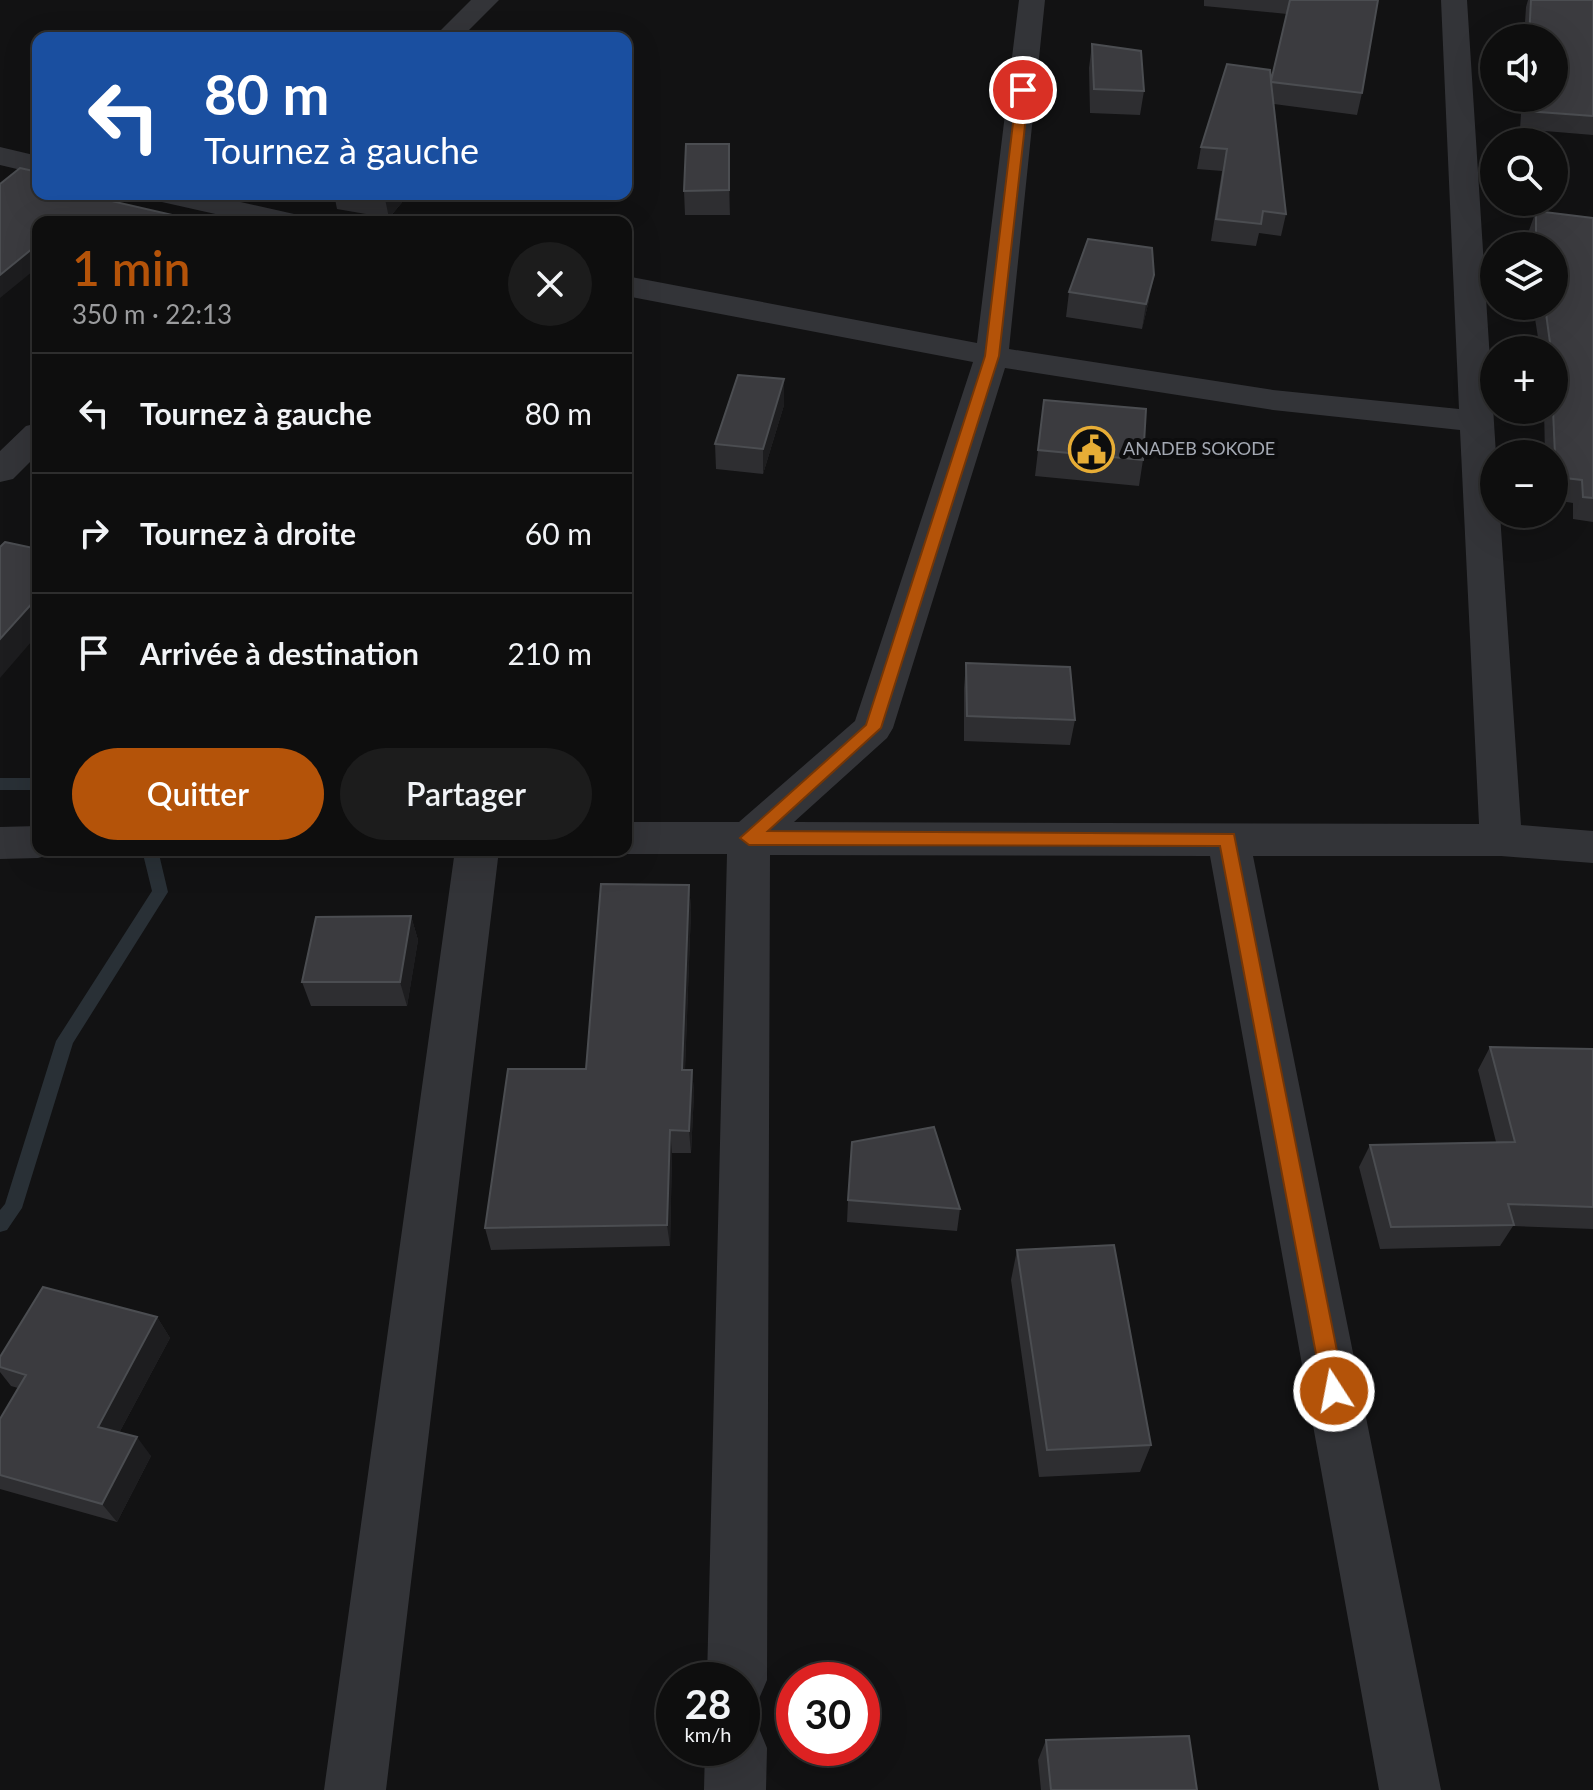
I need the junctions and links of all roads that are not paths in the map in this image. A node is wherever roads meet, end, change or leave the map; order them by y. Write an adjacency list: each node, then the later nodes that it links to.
1 (486, 0): 4 (street)
2 (1032, 0): 12 (street)
3 (1454, 0): 13 (street)
4 (452, 32)
5 (0, 156): 6 (street)
6 (32, 164)
7 (187, 200): 9 (street)
8 (278, 200): 10 (street)
9 (247, 216)
10 (261, 216)
11 (632, 287): 12 (street)
12 (992, 356): 13 (street); 17 (street)
13 (1477, 421): 19 (street)
14 (32, 440): 15 (street)
15 (0, 471)
16 (632, 838): 17 (street)
17 (749, 838): 18 (street); 24 (street)
18 (1228, 839): 19 (street); 28 (street)
19 (1501, 840): 22 (street)
20 (32, 842): 21 (street)
21 (0, 843)
22 (1593, 847)
23 (476, 856): 26 (street)
24 (737, 1662)
25 (736, 1766): 27 (street)
26 (355, 1790)
27 (735, 1790)
28 (1410, 1790)

